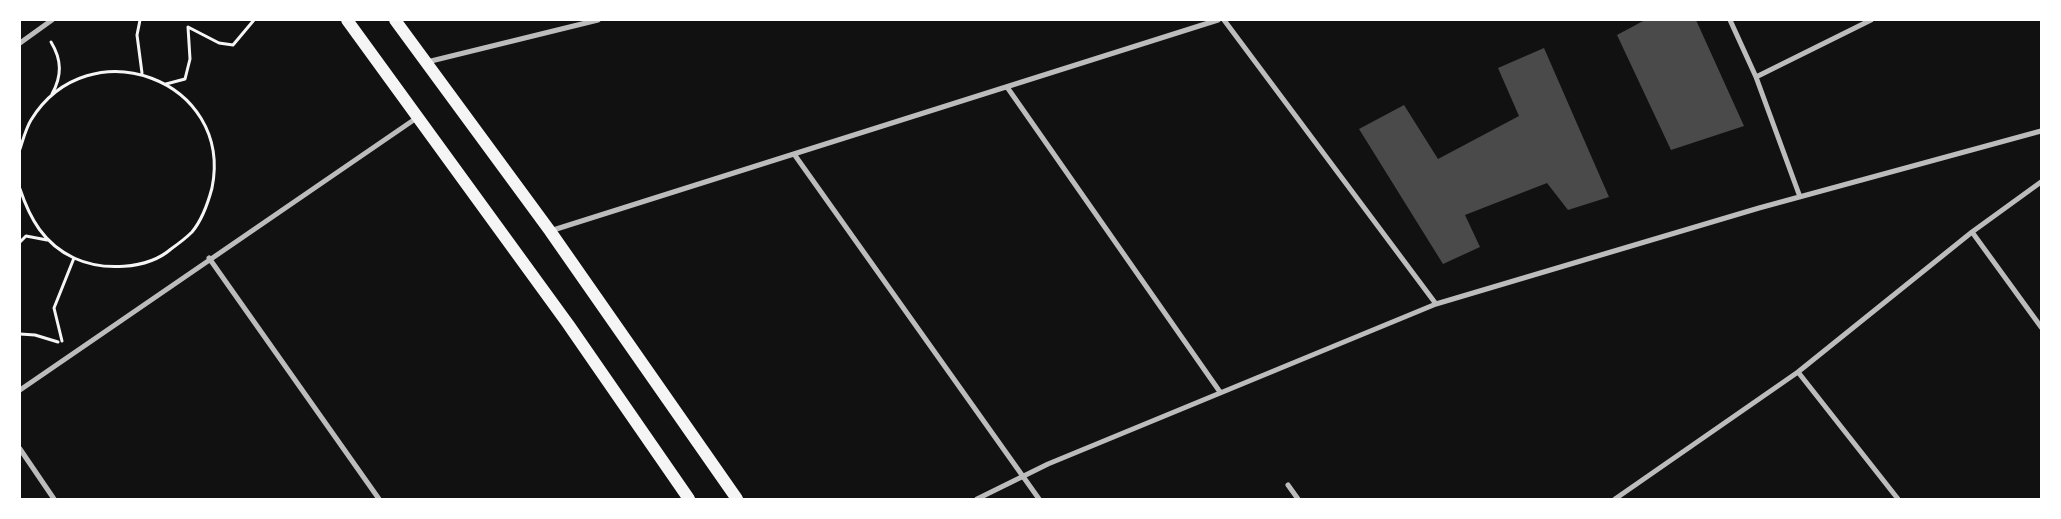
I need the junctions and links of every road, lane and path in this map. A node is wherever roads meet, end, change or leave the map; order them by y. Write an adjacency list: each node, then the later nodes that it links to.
1 (52, 20): 11 (street)
2 (140, 20): 14 (path)
3 (254, 20): 16 (path)
4 (347, 20): 19 (main road)
5 (395, 20): 13 (main road)
6 (598, 20): 13 (street)
7 (1218, 20): 17 (street)
8 (1224, 20): 32 (street)
9 (1730, 20): 15 (street)
10 (1871, 20): 15 (street)
11 (41, 28): 12 (street); 18 (path)
12 (20, 43)
13 (426, 62): 26 (main road)
14 (142, 73): 16 (path); 18 (path)
15 (1756, 77): 25 (street)
16 (166, 85): 30 (path)
17 (1007, 87): 22 (street); 37 (street)
18 (51, 95): 21 (path)
19 (418, 117): 31 (street); 43 (main road)
20 (2041, 131): 25 (street)
21 (20, 149)
22 (794, 154): 26 (street); 39 (street)
23 (2041, 182): 27 (street)
24 (20, 189): 28 (path)
25 (1800, 197): 32 (street)
26 (550, 231): 44 (main road)
27 (1972, 232): 33 (street); 35 (street)
28 (47, 240): 29 (path); 30 (path)
29 (20, 242)
30 (74, 258): 34 (path)
31 (209, 258): 36 (street); 42 (street)
32 (1436, 304): 37 (street)
33 (2041, 327)
34 (20, 334)
35 (1798, 372): 48 (street); 49 (street)
36 (20, 390)
37 (1220, 392): 39 (street)
38 (20, 449): 41 (street)
39 (1024, 477): 45 (street); 46 (street)
40 (1288, 485): 47 (street)
41 (54, 499)
42 (379, 499)
43 (688, 499)
44 (737, 499)
45 (977, 499)
46 (1039, 499)
47 (1298, 499)
48 (1615, 499)
49 (1898, 499)

